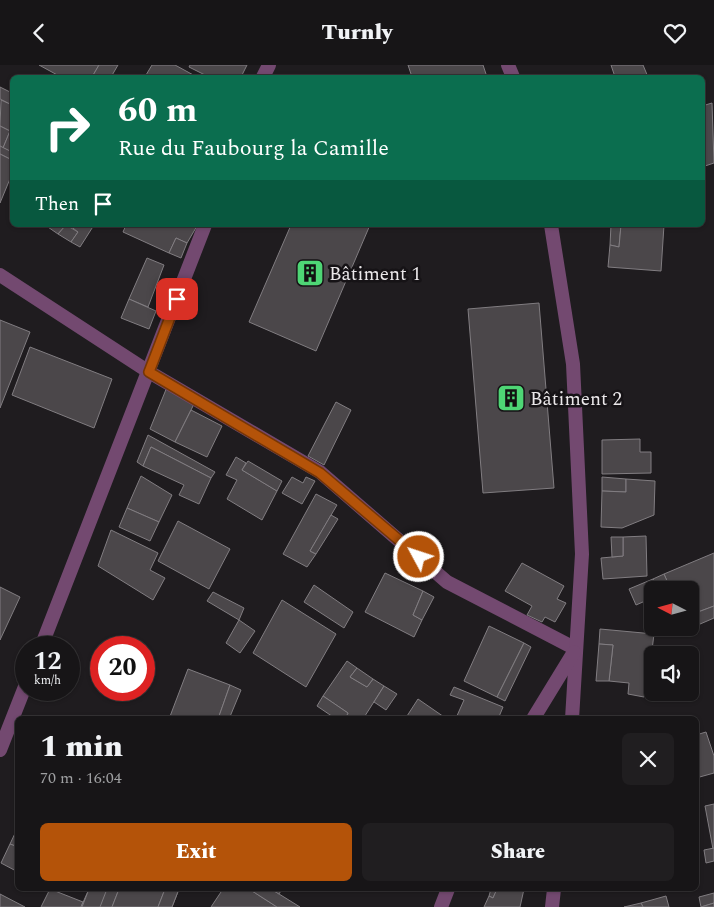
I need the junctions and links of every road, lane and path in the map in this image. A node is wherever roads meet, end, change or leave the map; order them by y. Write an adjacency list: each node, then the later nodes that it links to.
1 (204, 227): 4 (street)
2 (551, 227): 6 (street)
3 (0, 275): 4 (street)
4 (149, 372): 5 (street); 6 (street)
5 (44, 636)
6 (576, 649): 8 (street); 9 (street)
7 (19, 701): 10 (street)
8 (535, 716)
9 (572, 716)
10 (0, 750)
11 (447, 891): 13 (street)
12 (554, 891): 14 (street)
13 (442, 907)
14 (552, 907)

